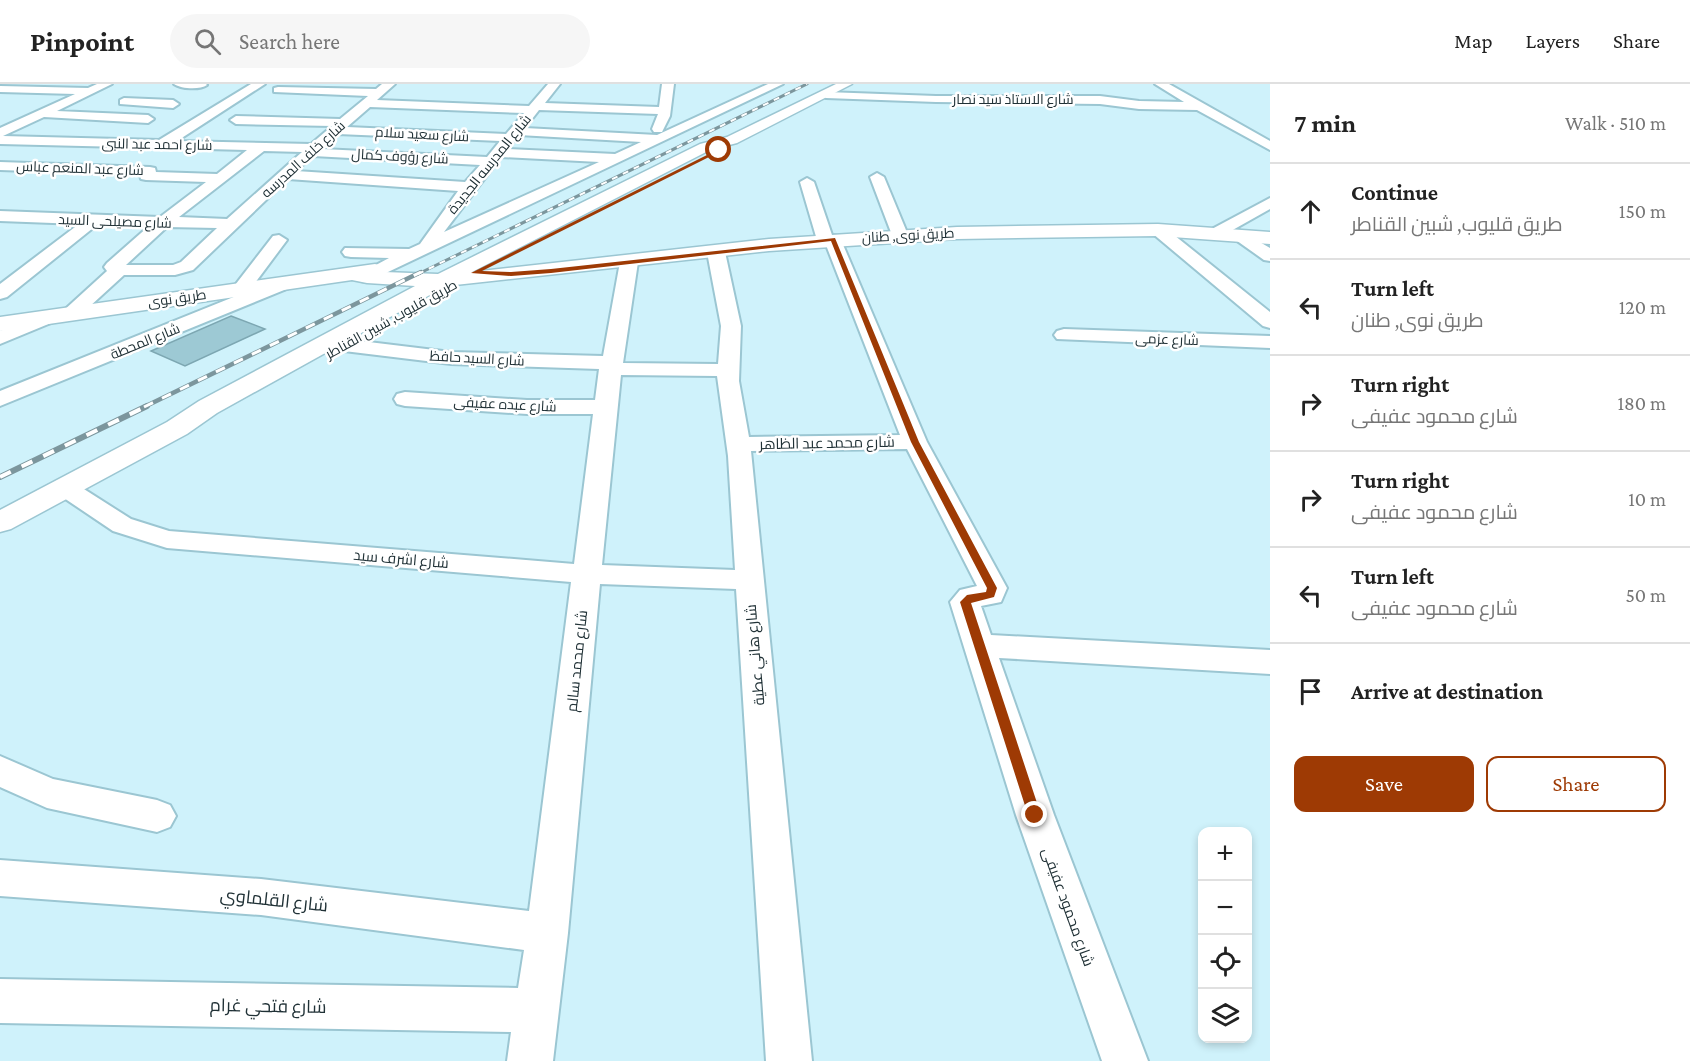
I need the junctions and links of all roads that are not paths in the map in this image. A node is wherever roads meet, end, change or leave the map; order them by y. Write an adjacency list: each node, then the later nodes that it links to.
1 (202, 84): 12 (street)
2 (259, 84): 30 (street)
3 (294, 84): 17 (street)
4 (668, 84): 23 (street)
5 (777, 84): 23 (street)
6 (846, 84): 13 (main road, طريق قليوب, شبين القناطر)
7 (1161, 84): 18 (street)
8 (0, 89): 11 (street)
9 (112, 94): 11 (street); 12 (street); 16 (street)
10 (273, 94): 17 (street)
11 (90, 95): 14 (street)
12 (187, 95): 22 (street)
13 (826, 95): 18 (street, شارع الاستاذ سيد نصار); 74 (main road, طريق قليوب, شبين القناطر)
14 (66, 103): 15 (street); 20 (street)
15 (30, 104)
16 (173, 104)
17 (366, 104): 19 (street); 21 (street); 24 (street, شارع سعيد سلام); 24 (street); 24 (street); 26 (street); 33 (street, شارع خلف المدرسه)
18 (1201, 106): 31 (street)
19 (337, 107)
20 (40, 114): 22 (street); 25 (street)
21 (236, 120)
22 (159, 121): 29 (street)
23 (662, 123): 24 (street); 24 (street); 24 (street); 34 (street)
24 (519, 125): 33 (street, شارع رؤوف كمال); 34 (street); 38 (street); 39 (street); 42 (street); 50 (street, شارع المدرسه الجديدة)
25 (3, 127): 27 (street)
26 (224, 128)
27 (120, 131)
28 (0, 140): 29 (street, شارع احمد عبد النبى)
29 (129, 143): 30 (street, شارع احمد عبد النبى)
30 (162, 144): 32 (street, شارع احمد عبد النبى)
31 (1270, 146)
32 (260, 147): 33 (street, شارع احمد عبد النبى); 37 (street)
33 (315, 147): 39 (street, شارع خلف المدرسه)
34 (641, 148): 38 (street)
35 (0, 152): 36 (street)
36 (116, 155): 37 (street); 41 (street)
37 (246, 158): 46 (street)
38 (619, 158): 42 (street)
39 (297, 163): 43 (street, شارع خلف المدرسه)
40 (0, 166): 41 (street, شارع عبد المنعم عباس)
41 (92, 169): 46 (street, شارع عبد المنعم عباس); 47 (street)
42 (591, 171): 67 (street)
43 (284, 174): 50 (street); 58 (street, شارع خلف المدرسه)
44 (0, 177): 47 (street)
45 (877, 177): 62 (street)
46 (219, 178): 57 (street)
47 (74, 180): 48 (street)
48 (132, 182)
49 (807, 182): 66 (street, شارع محمود عفيفى)
50 (468, 188): 67 (street, شارع المدرسه الجديدة)
51 (72, 202): 55 (street)
52 (1270, 203): 61 (street)
53 (0, 216): 54 (street, شارع مصيلحى السيد)
54 (21, 217): 55 (street, شارع مصيلحى السيد); 59 (street)
55 (47, 219): 56 (street, شارع مصيلحى السيد)
56 (92, 221): 57 (street, شارع مصيلحى السيد); 75 (street)
57 (162, 223): 58 (street, شارع مصيلحى السيد); 72 (street)
58 (231, 224): 72 (street, شارع خلف المدرسه)
59 (0, 230)
60 (1158, 230): 61 (main road, طريق نوى, طنان); 62 (main road, طريق نوى, طنان); 80 (street)
61 (1216, 233): 63 (main road, طريق نوى, طنان)
62 (900, 235): 66 (main road, طريق نوى, طنان)
63 (1239, 235): 64 (main road, طريق نوى, طنان); 70 (street)
64 (1270, 238)
65 (279, 240): 77 (street)
66 (829, 240): 69 (main road, طريق نوى, طنان); 92 (street, شارع محمود عفيفى)
67 (420, 250): 68 (street); 73 (street)
68 (351, 252)
69 (716, 252): 71 (main road, طريق نوى, طنان); 87 (street, شارع هاني عطية)
70 (1270, 256)
71 (629, 262): 74 (main road, طريق نوى, طنان); 86 (street, شارع محمد سالم)
72 (118, 270): 79 (street)
73 (366, 274): 74 (main road, طريق نوى); 76 (main road, طريق نوى)
74 (457, 277): 85 (main road, طريق قليوب, شبين القناطر); 91 (main road, طريق قليوب, شبين القناطر)
75 (9, 280): 78 (street)
76 (288, 282): 77 (main road, طريق نوى); 88 (street, شارع المحطة)
77 (241, 289): 79 (main road, طريق نوى)
78 (0, 293)
79 (63, 315): 81 (main road, طريق نوى); 83 (street)
80 (1270, 322)
81 (0, 324)
82 (1064, 335): 84 (street, شارع عزمى)
83 (0, 338)
84 (1270, 342)
85 (344, 345): 86 (street, شارع السيد حافظ); 91 (main road, طريق قليوب, شبين القناطر)
86 (611, 366): 87 (street, شارع السيد حافظ); 90 (street, شارع محمد سالم)
87 (728, 370): 93 (street, شارع هاني عطية)
88 (0, 399)
89 (405, 399): 90 (street, شارع عبده عفيفى)
90 (604, 407): 96 (street, شارع محمد سالم)
91 (177, 428): 94 (main road, طريق قليوب, شبين القناطر)
92 (915, 442): 93 (street, شارع محمد عبد الظاهر); 98 (street, شارع محمود عفيفى)
93 (738, 444): 97 (street, شارع هاني عطية)
94 (67, 489): 95 (main road, طريق قليوب, شبين القناطر); 96 (street, شارع اشرف سيد)
95 (0, 522)
96 (587, 574): 97 (street, شارع اشرف سيد); 103 (street, شارع محمد سالم)
97 (749, 580): 107 (street, شارع هاني عطية)
98 (981, 646): 99 (street); 108 (street, شارع محمود عفيفى)
99 (1270, 662)
100 (0, 771): 101 (street)
101 (158, 816)
102 (0, 878): 103 (street, شارع القلماوي)
103 (547, 933): 105 (street, شارع محمد سالم)
104 (0, 1001): 105 (street, شارع فتحي غرام)
105 (537, 1010): 106 (street, شارع محمد سالم)
106 (530, 1061)
107 (789, 1061)
108 (1125, 1061)

